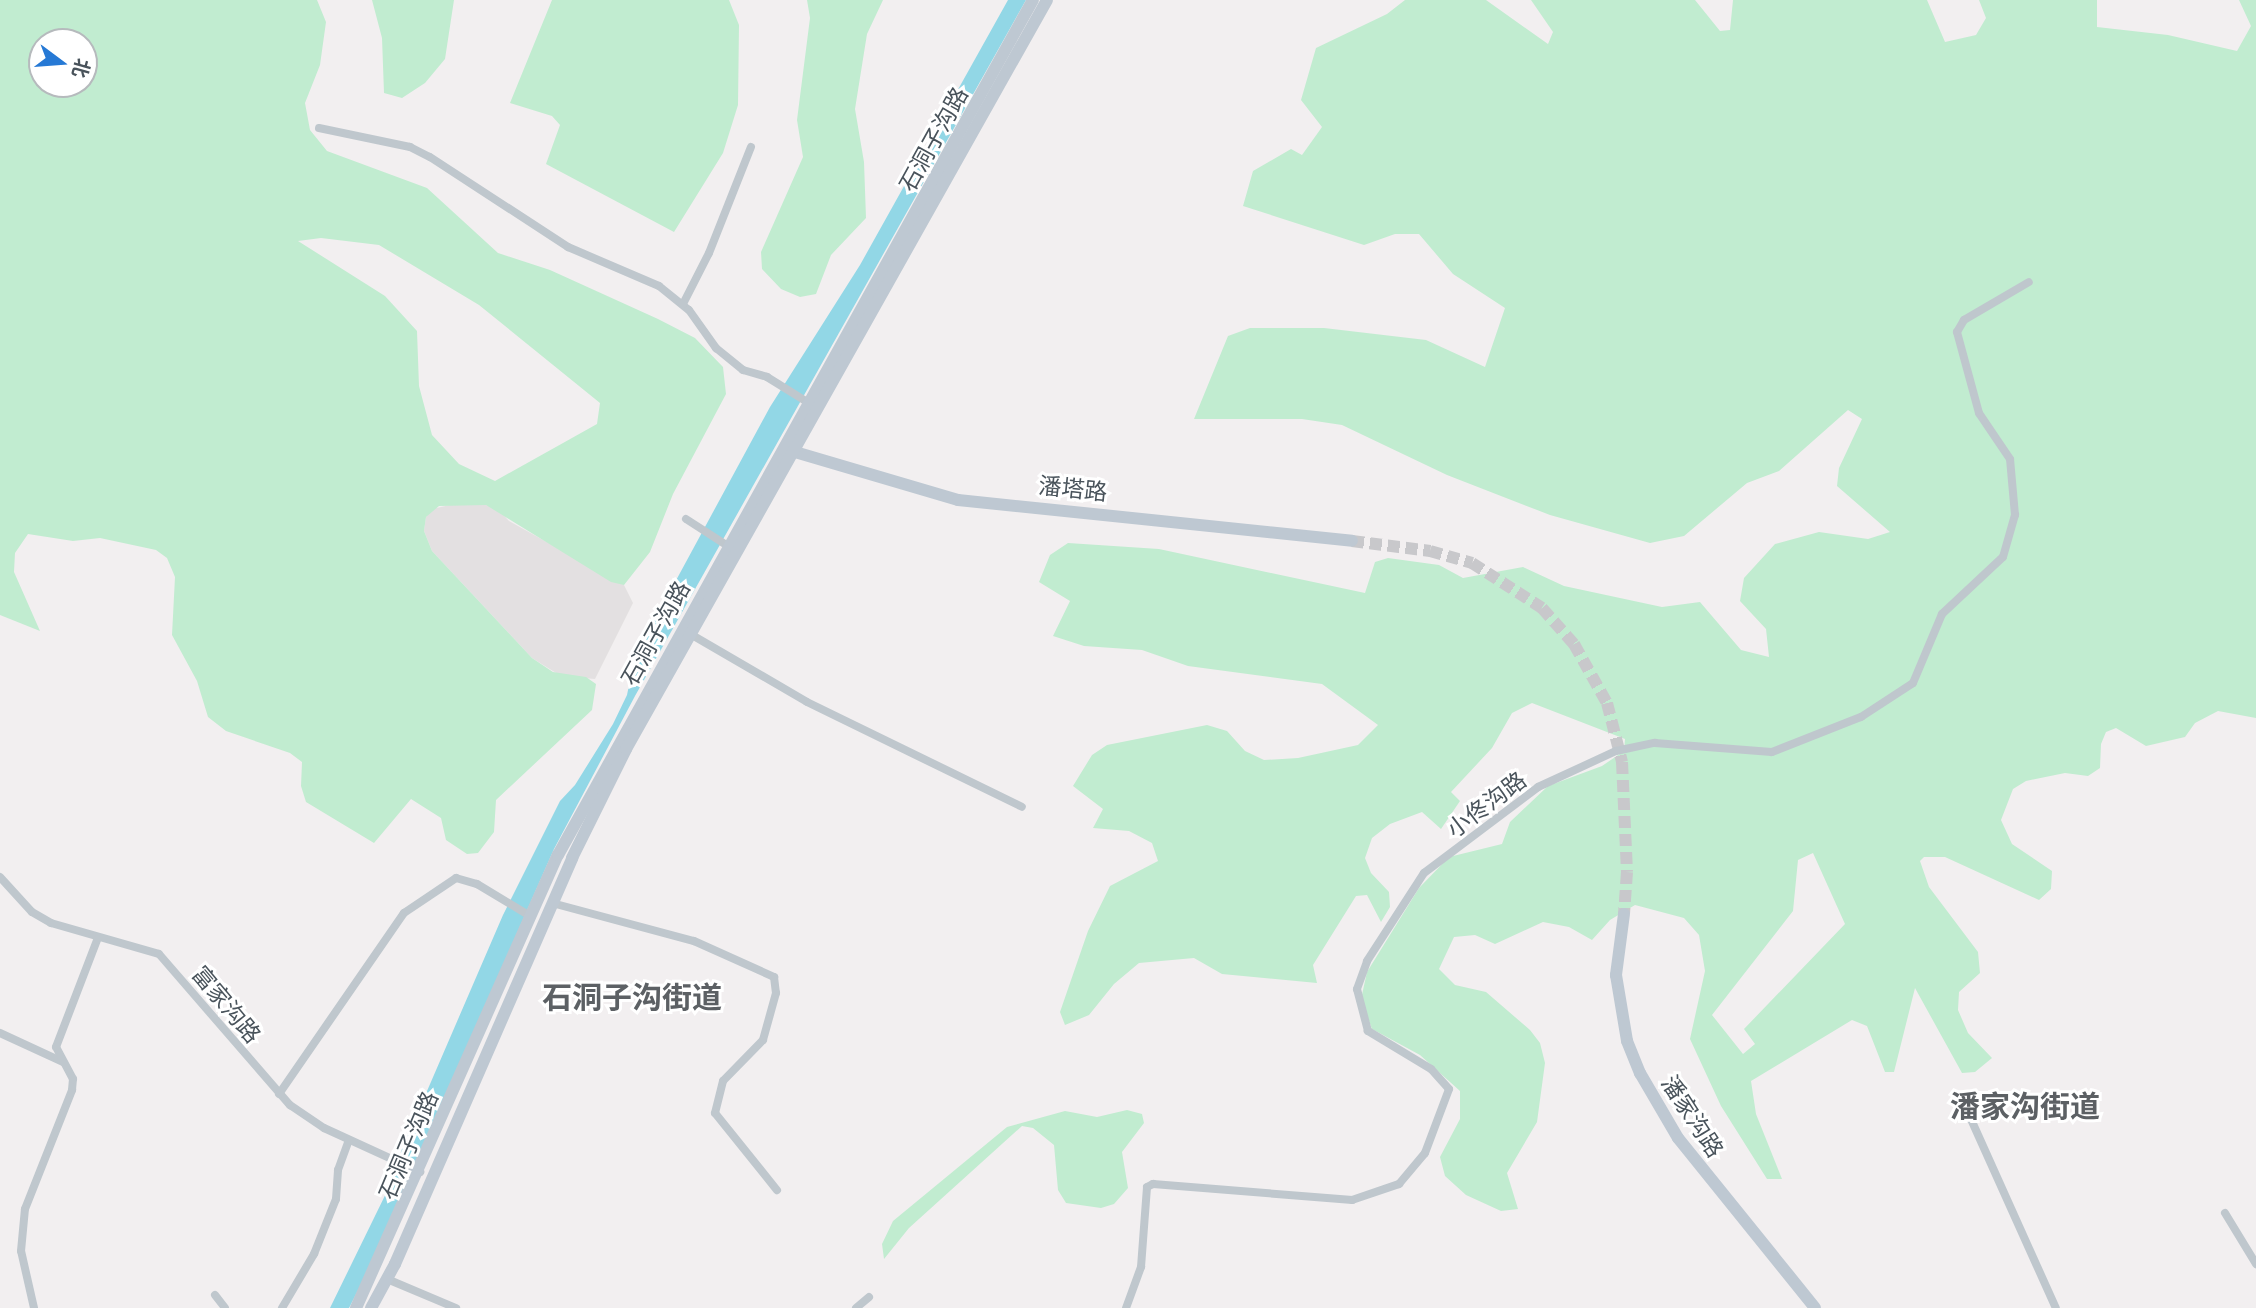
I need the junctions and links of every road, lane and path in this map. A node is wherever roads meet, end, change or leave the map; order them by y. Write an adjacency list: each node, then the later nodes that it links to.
1 (1033, 0): 7 (main road, 石洞子沟路)
2 (1047, 0): 8 (main road, 石洞子沟路)
3 (319, 128): 6 (street)
4 (751, 147): 6 (street)
5 (2029, 282): 38 (street, 小佟沟路)
6 (683, 304): 7 (street)
7 (807, 402): 11 (main road, 石洞子沟路)
8 (796, 452): 10 (main road, 潘塔路); 12 (main road, 石洞子沟路)
9 (686, 519): 11 (street)
10 (1352, 541)
11 (726, 545): 17 (main road, 石洞子沟路)
12 (692, 635): 13 (street); 15 (main road, 石洞子沟路)
13 (1022, 807)
14 (0, 877): 18 (street, 富家沟路)
15 (552, 903): 25 (street); 28 (main road, 石洞子沟路)
16 (1624, 914): 39 (main road, 潘家沟路)
17 (529, 915): 21 (street); 24 (main road, 石洞子沟路)
18 (97, 940): 20 (street); 21 (street, 富家沟路)
19 (0, 1033): 20 (street)
20 (63, 1062): 31 (street)
21 (279, 1094): 23 (street, 富家沟路)
22 (1961, 1097): 40 (street)
23 (349, 1140): 24 (street, 富家沟路); 33 (street)
24 (418, 1172): 34 (main road, 石洞子沟路)
25 (777, 1190)
26 (2225, 1213): 27 (street)
27 (2256, 1264)
28 (387, 1279): 35 (main road, 石洞子沟路); 36 (street)
29 (215, 1295): 32 (street)
30 (869, 1297): 37 (street)
31 (34, 1308)
32 (225, 1308)
33 (282, 1308)
34 (356, 1308)
35 (371, 1308)
36 (456, 1308)
37 (856, 1308)
38 (1126, 1308)
39 (1815, 1308)
40 (2056, 1308)

